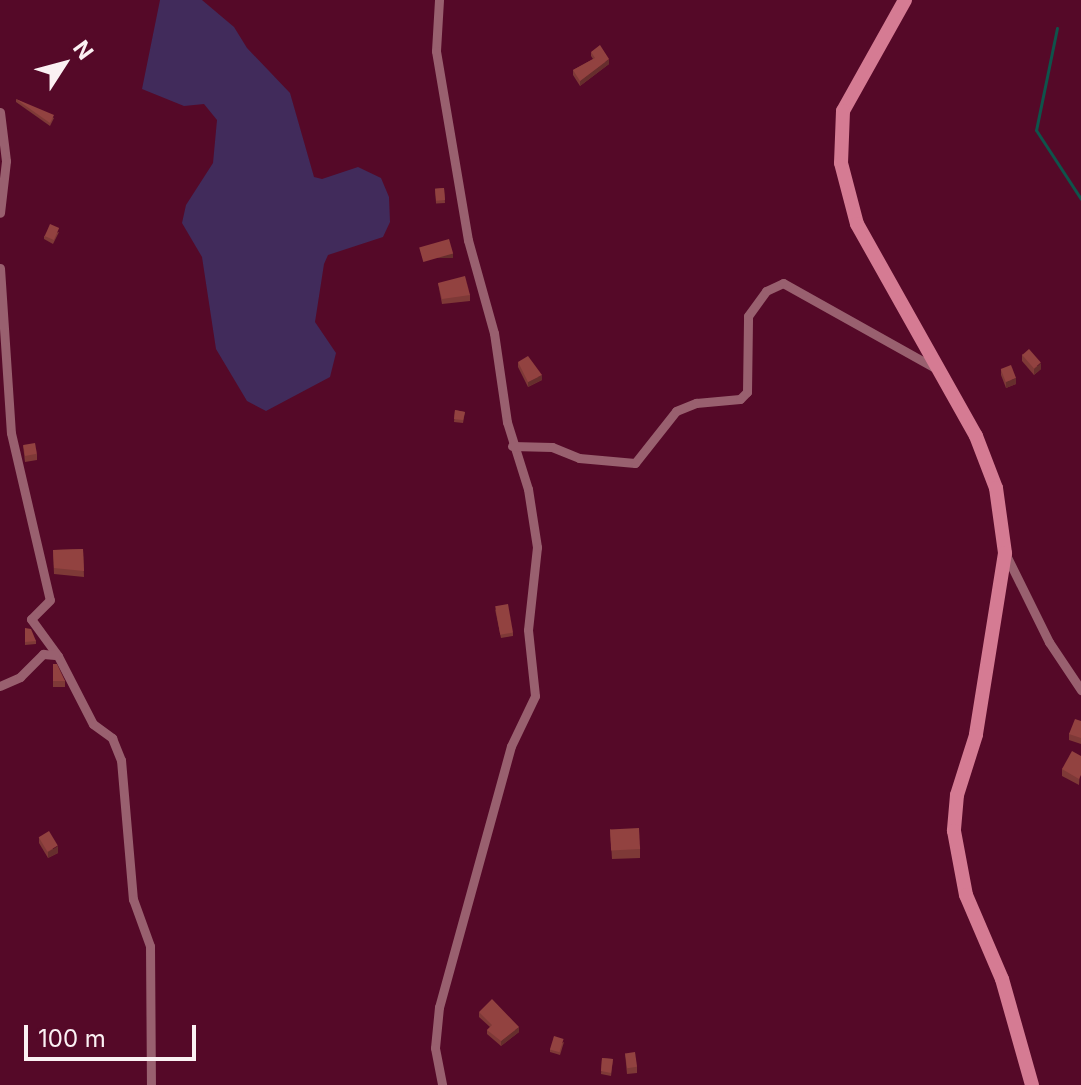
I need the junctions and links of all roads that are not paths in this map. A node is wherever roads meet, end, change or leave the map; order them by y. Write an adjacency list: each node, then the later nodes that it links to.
1 (439, 0): 7 (street)
2 (905, 0): 6 (main road)
3 (0, 112): 4 (street)
4 (0, 213)
5 (0, 268): 9 (street)
6 (937, 369): 7 (street); 8 (main road)
7 (512, 446): 13 (street)
8 (1005, 553): 11 (street); 14 (main road)
9 (58, 656): 10 (street); 12 (street)
10 (0, 686)
11 (1081, 690)
12 (151, 1085)
13 (442, 1085)
14 (1032, 1085)

